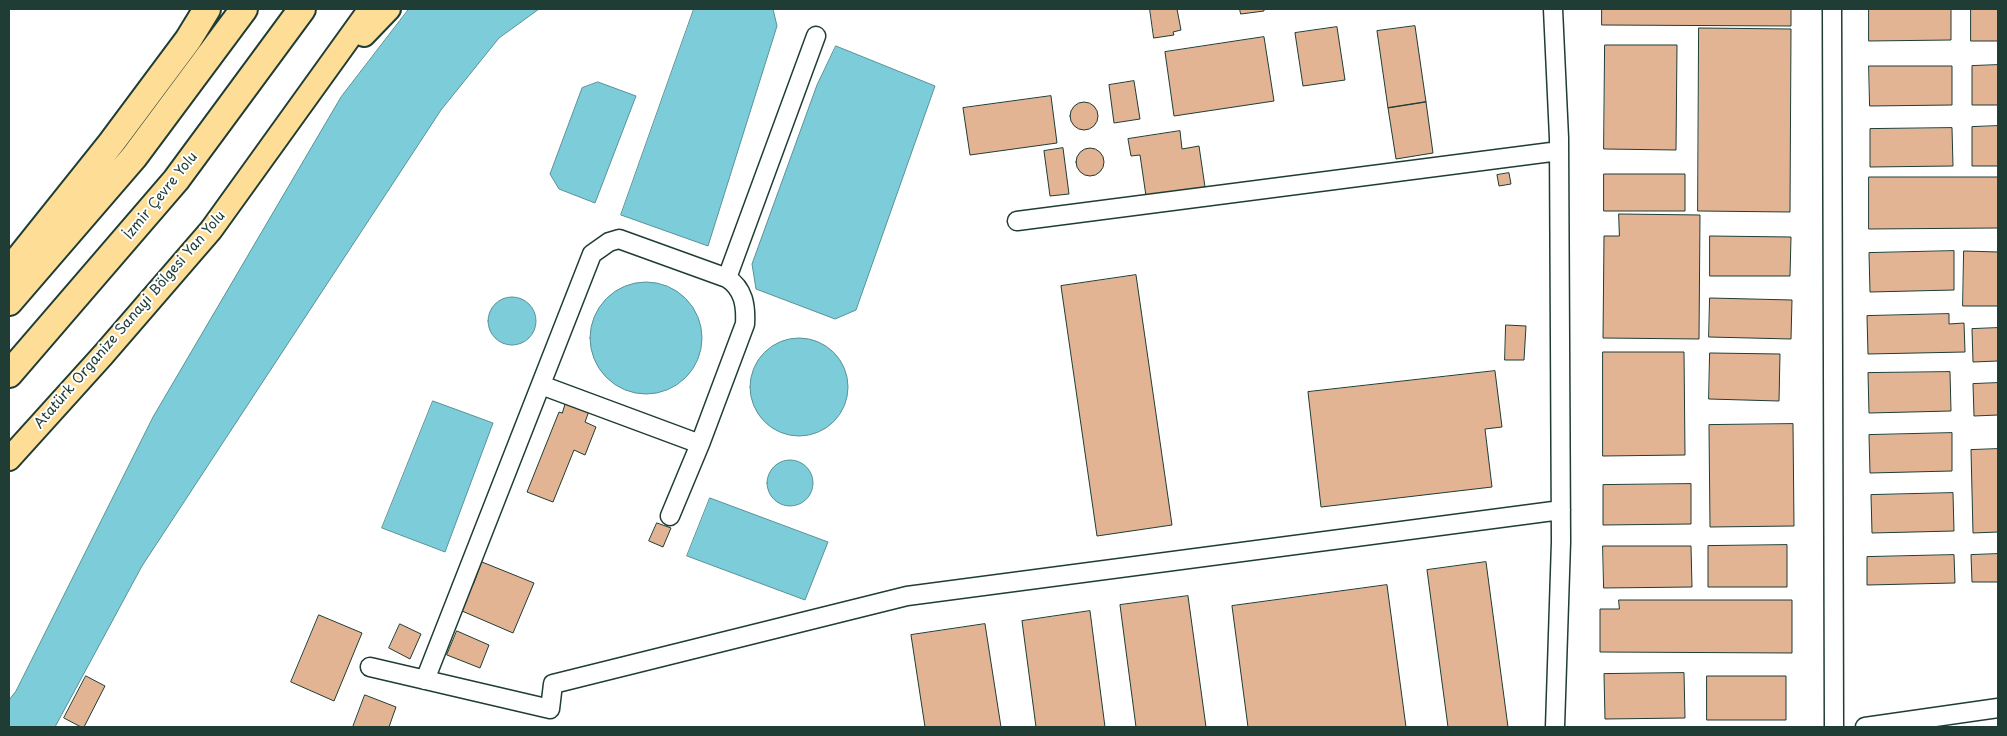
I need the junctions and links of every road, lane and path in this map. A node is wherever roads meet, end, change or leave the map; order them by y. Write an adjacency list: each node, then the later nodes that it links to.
1 (207, 9): 12 (highway)
2 (244, 9): 14 (highway)
3 (302, 9): 15 (highway, İzmir Çevre Yolu)
4 (370, 9): 9 (main road, Atatürk Organize Sanayi Bölgesi Yan Yolu)
5 (389, 9): 9 (main road)
6 (1554, 9): 10 (lane)
7 (1832, 9): 25 (lane)
8 (816, 36): 13 (lane)
9 (310, 92): 18 (main road, Atatürk Organize Sanayi Bölgesi Yan Yolu)
10 (1559, 151): 11 (lane); 19 (lane)
11 (1017, 221)
12 (9, 271)
13 (727, 278): 16 (lane); 17 (lane)
14 (9, 302)
15 (9, 374)
16 (541, 385): 17 (lane); 22 (lane)
17 (700, 444): 20 (lane)
18 (9, 458)
19 (1561, 510): 22 (lane); 24 (lane)
20 (670, 516)
21 (370, 667): 22 (lane)
22 (425, 680)
23 (1998, 708): 26 (lane)
24 (1555, 727)
25 (1834, 727)
26 (1865, 727)

